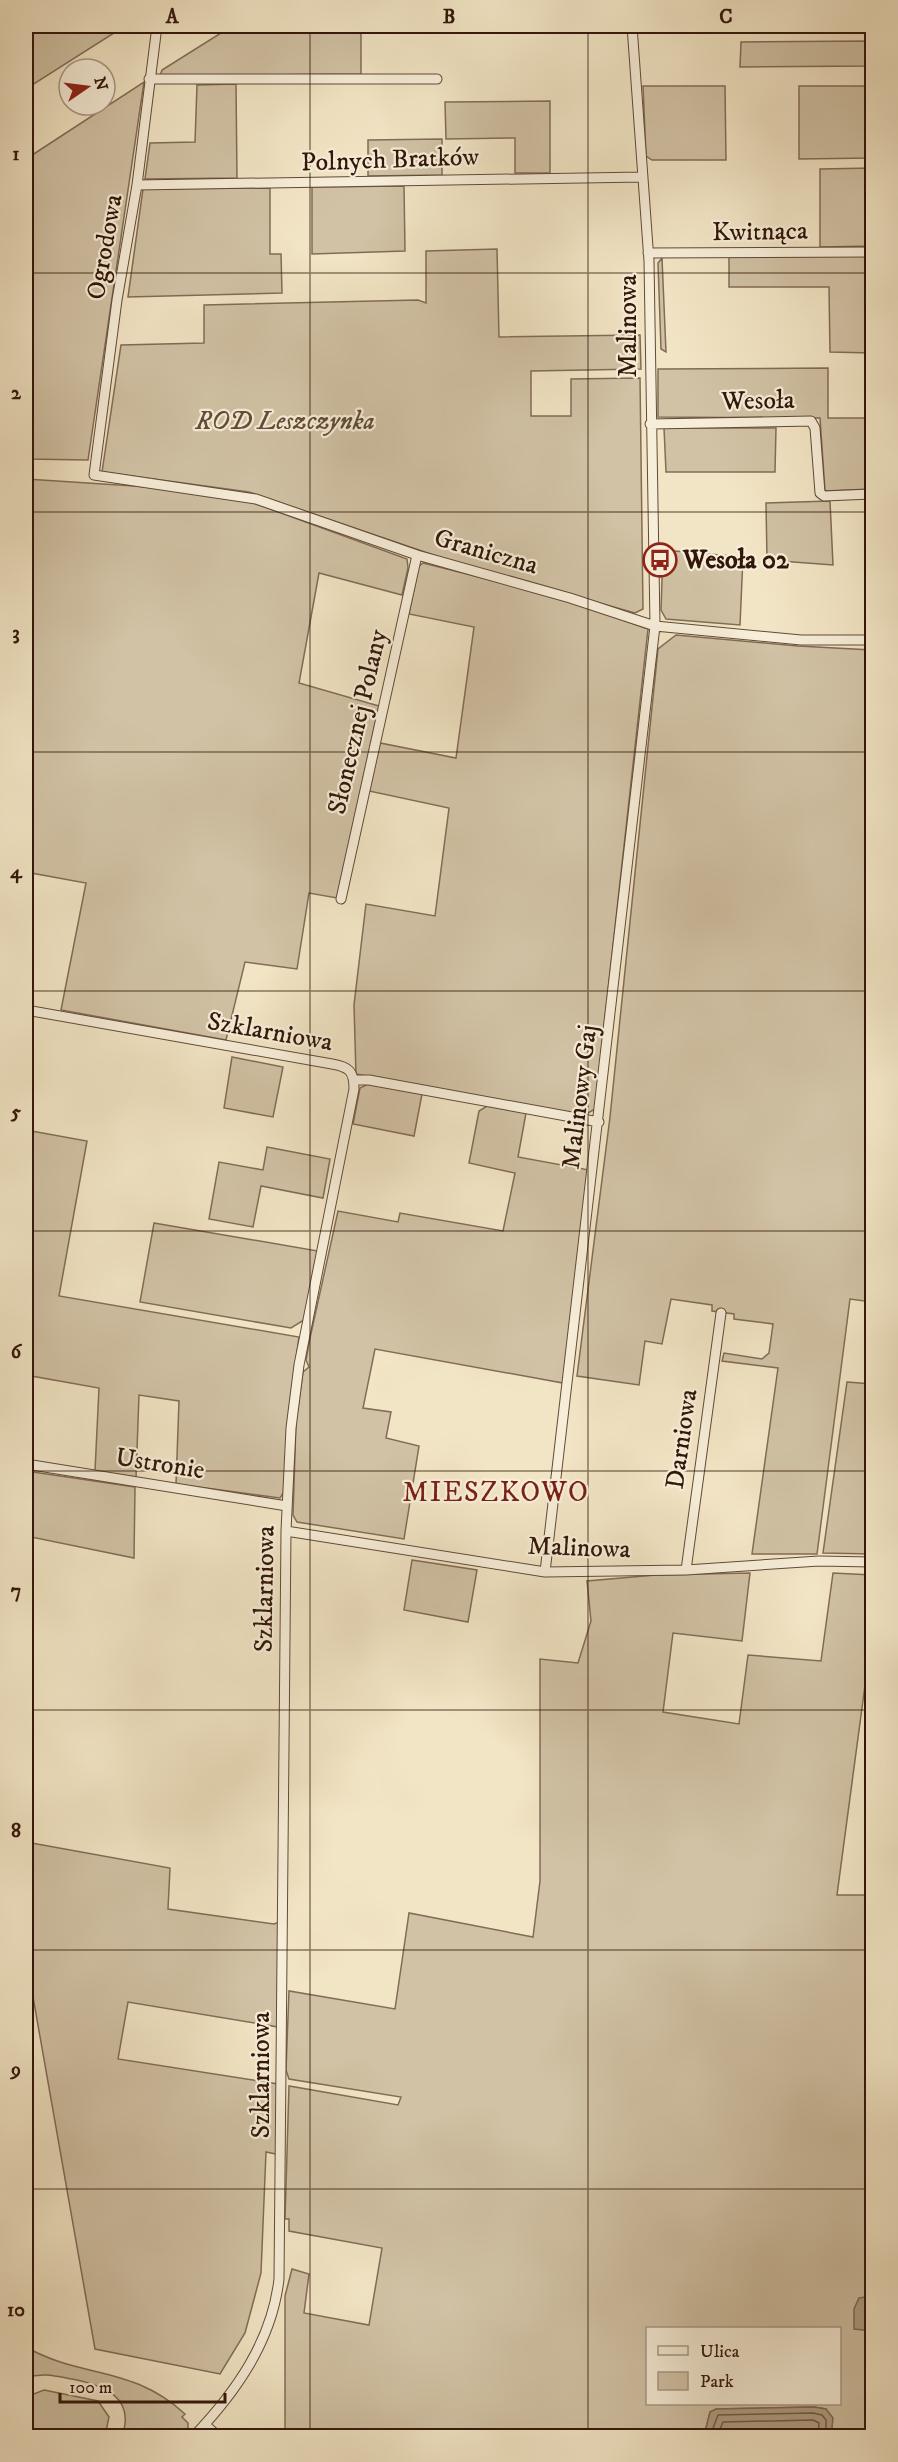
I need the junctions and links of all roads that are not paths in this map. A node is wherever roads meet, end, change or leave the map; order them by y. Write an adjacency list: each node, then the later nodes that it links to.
1 (157, 26): 3 (street, Ogrodowa)
2 (632, 26): 5 (street, Malinowa)
3 (149, 79): 4 (street); 6 (street, Ogrodowa)
4 (437, 79)
5 (643, 177): 6 (street, Polnych Bratków); 8 (street, Malinowa)
6 (137, 185): 10 (street, Ogrodowa)
7 (873, 252): 8 (street, Kwitnąca)
8 (648, 253): 9 (street, Malinowa)
9 (650, 424): 11 (street, Wesoła); 13 (street, Malinowa)
10 (94, 475): 12 (street, Graniczna)
11 (873, 494)
12 (417, 555): 13 (street, Graniczna); 15 (street, Słonecznej Polany)
13 (655, 626): 14 (street, Graniczna); 18 (street, Malinowy Gaj)
14 (873, 640)
15 (341, 899)
16 (26, 1010): 17 (street, Szklarniowa)
17 (354, 1080): 18 (street); 21 (street, Szklarniowa)
18 (599, 1122): 25 (street, Malinowy Gaj)
19 (720, 1313): 24 (street, Darniowa)
20 (26, 1464): 21 (street, Ustronie)
21 (287, 1506): 22 (street, Szklarniowa)
22 (286, 1531): 25 (street, Malinowa); 26 (street, Szklarniowa)
23 (873, 1562): 24 (street, Malinowa)
24 (686, 1570): 25 (street, Malinowa)
25 (544, 1572)
26 (205, 2425): 27 (street, Szklarniowa); 28 (street)
27 (194, 2436)
28 (218, 2436)

